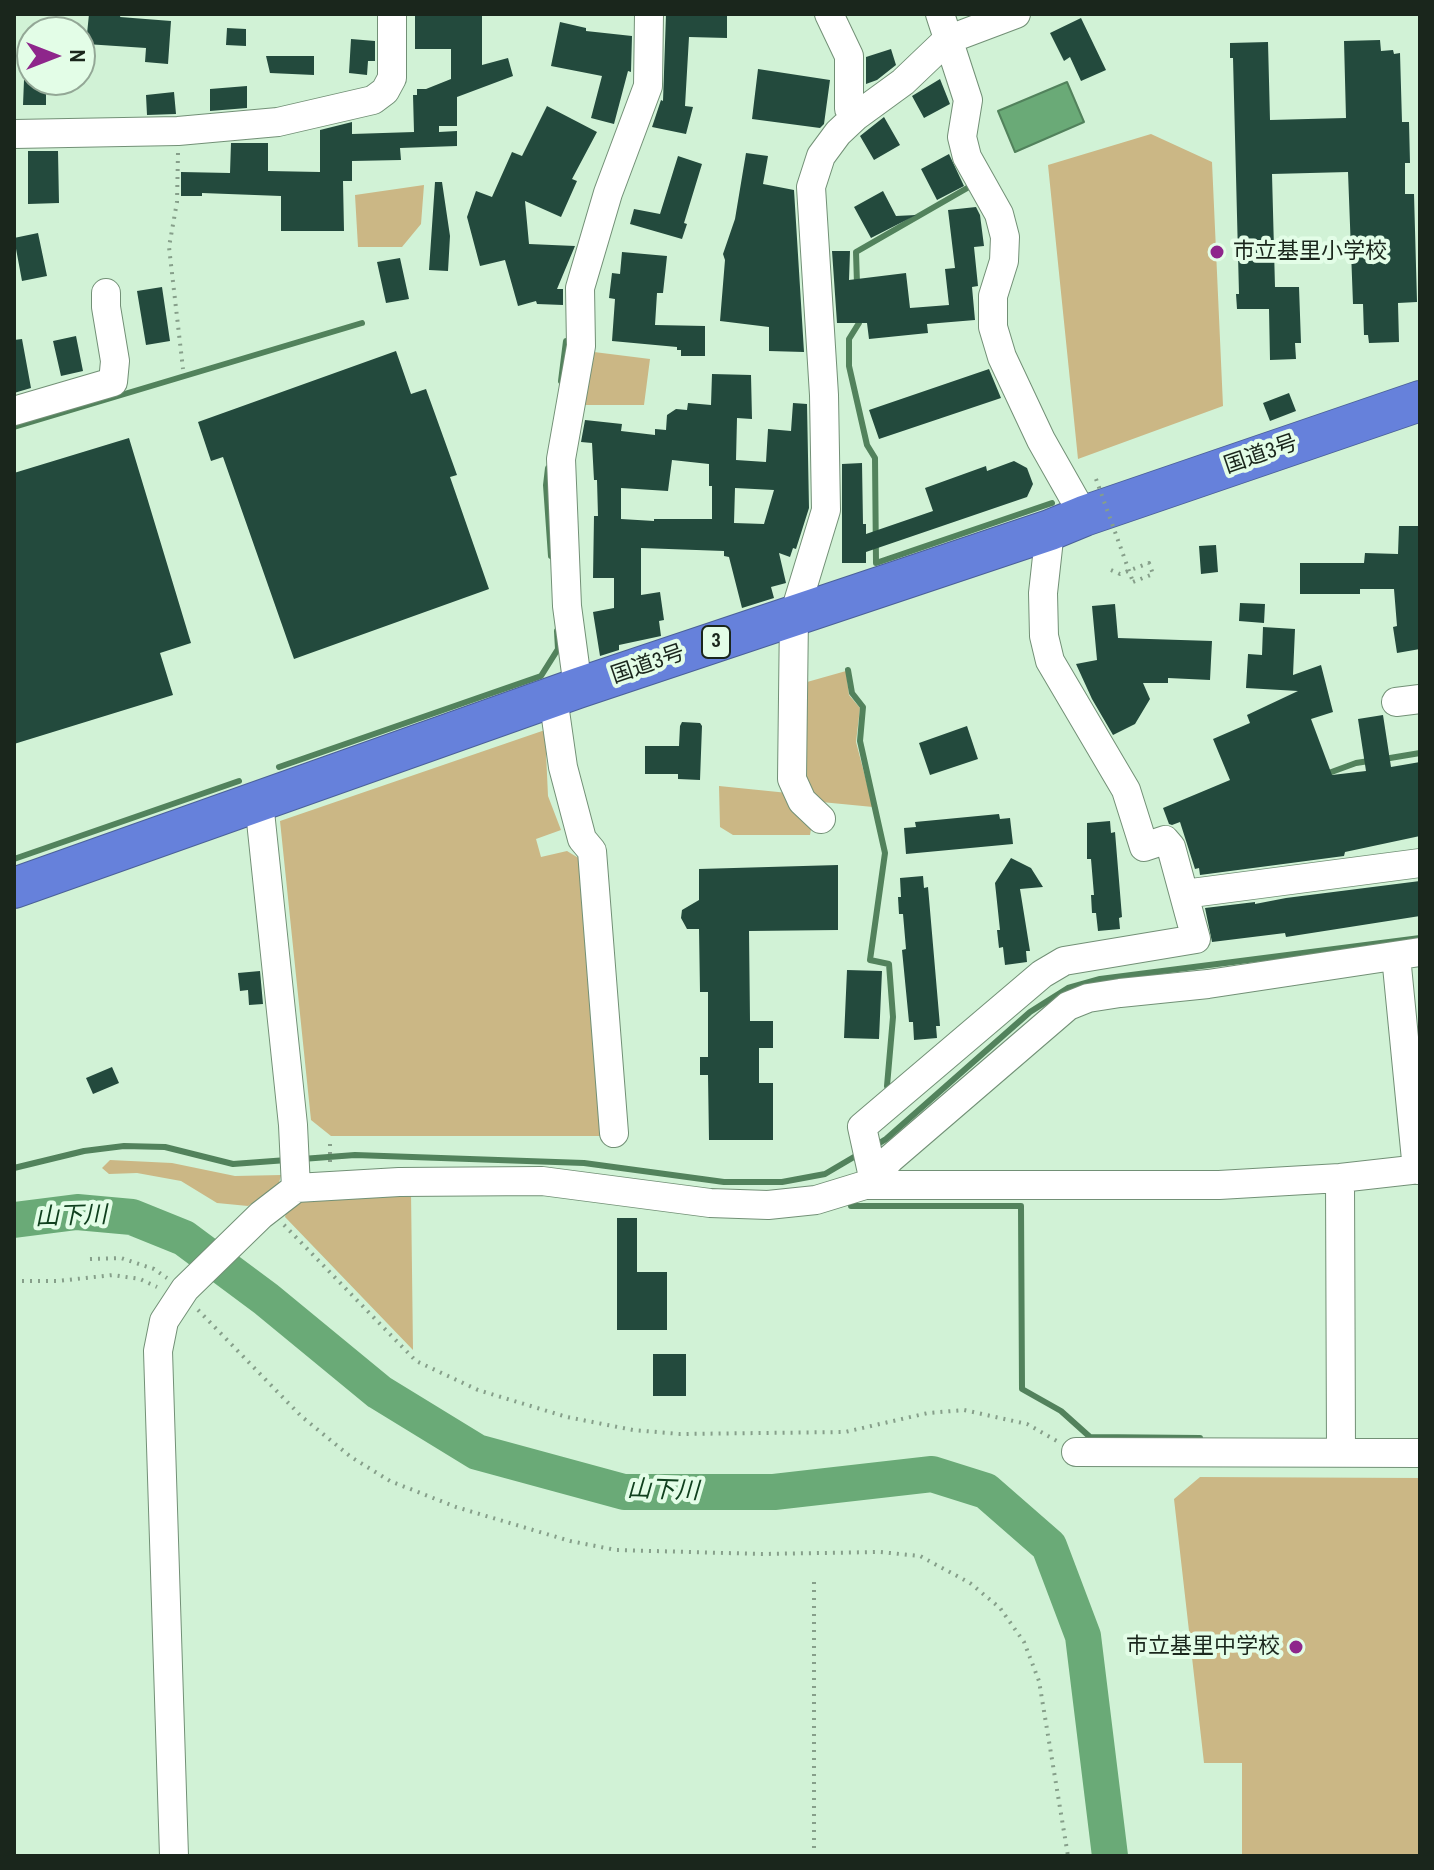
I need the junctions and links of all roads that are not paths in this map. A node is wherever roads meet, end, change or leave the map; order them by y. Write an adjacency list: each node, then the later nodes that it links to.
1 (392, 14): 7 (street)
2 (649, 14): 13 (street)
3 (829, 14): 6 (street)
4 (1016, 14): 5 (street)
5 (944, 27): 6 (street); 11 (street)
6 (855, 117): 12 (street)
7 (14, 134)
8 (106, 293): 10 (street)
9 (1420, 401): 11 (highway, 国道3号 / 3)
10 (14, 411)
11 (1076, 508): 12 (highway, 国道3号 / 3); 18 (street)
12 (794, 615): 13 (highway, 国道3号 / 3); 15 (street)
13 (565, 692): 14 (highway, 国道3号 / 3); 20 (street)
14 (259, 802): 17 (highway, 国道3号 / 3); 24 (street)
15 (821, 819)
16 (1420, 863): 18 (street)
17 (14, 888)
18 (1184, 894): 23 (street)
19 (1408, 954): 21 (street); 23 (street)
20 (614, 1133)
21 (1419, 1170): 22 (street)
22 (1340, 1178): 23 (street); 26 (street)
23 (869, 1181): 24 (street)
24 (296, 1188): 28 (street)
25 (1076, 1452): 26 (street)
26 (1341, 1452): 27 (street)
27 (1420, 1453)
28 (174, 1856)

